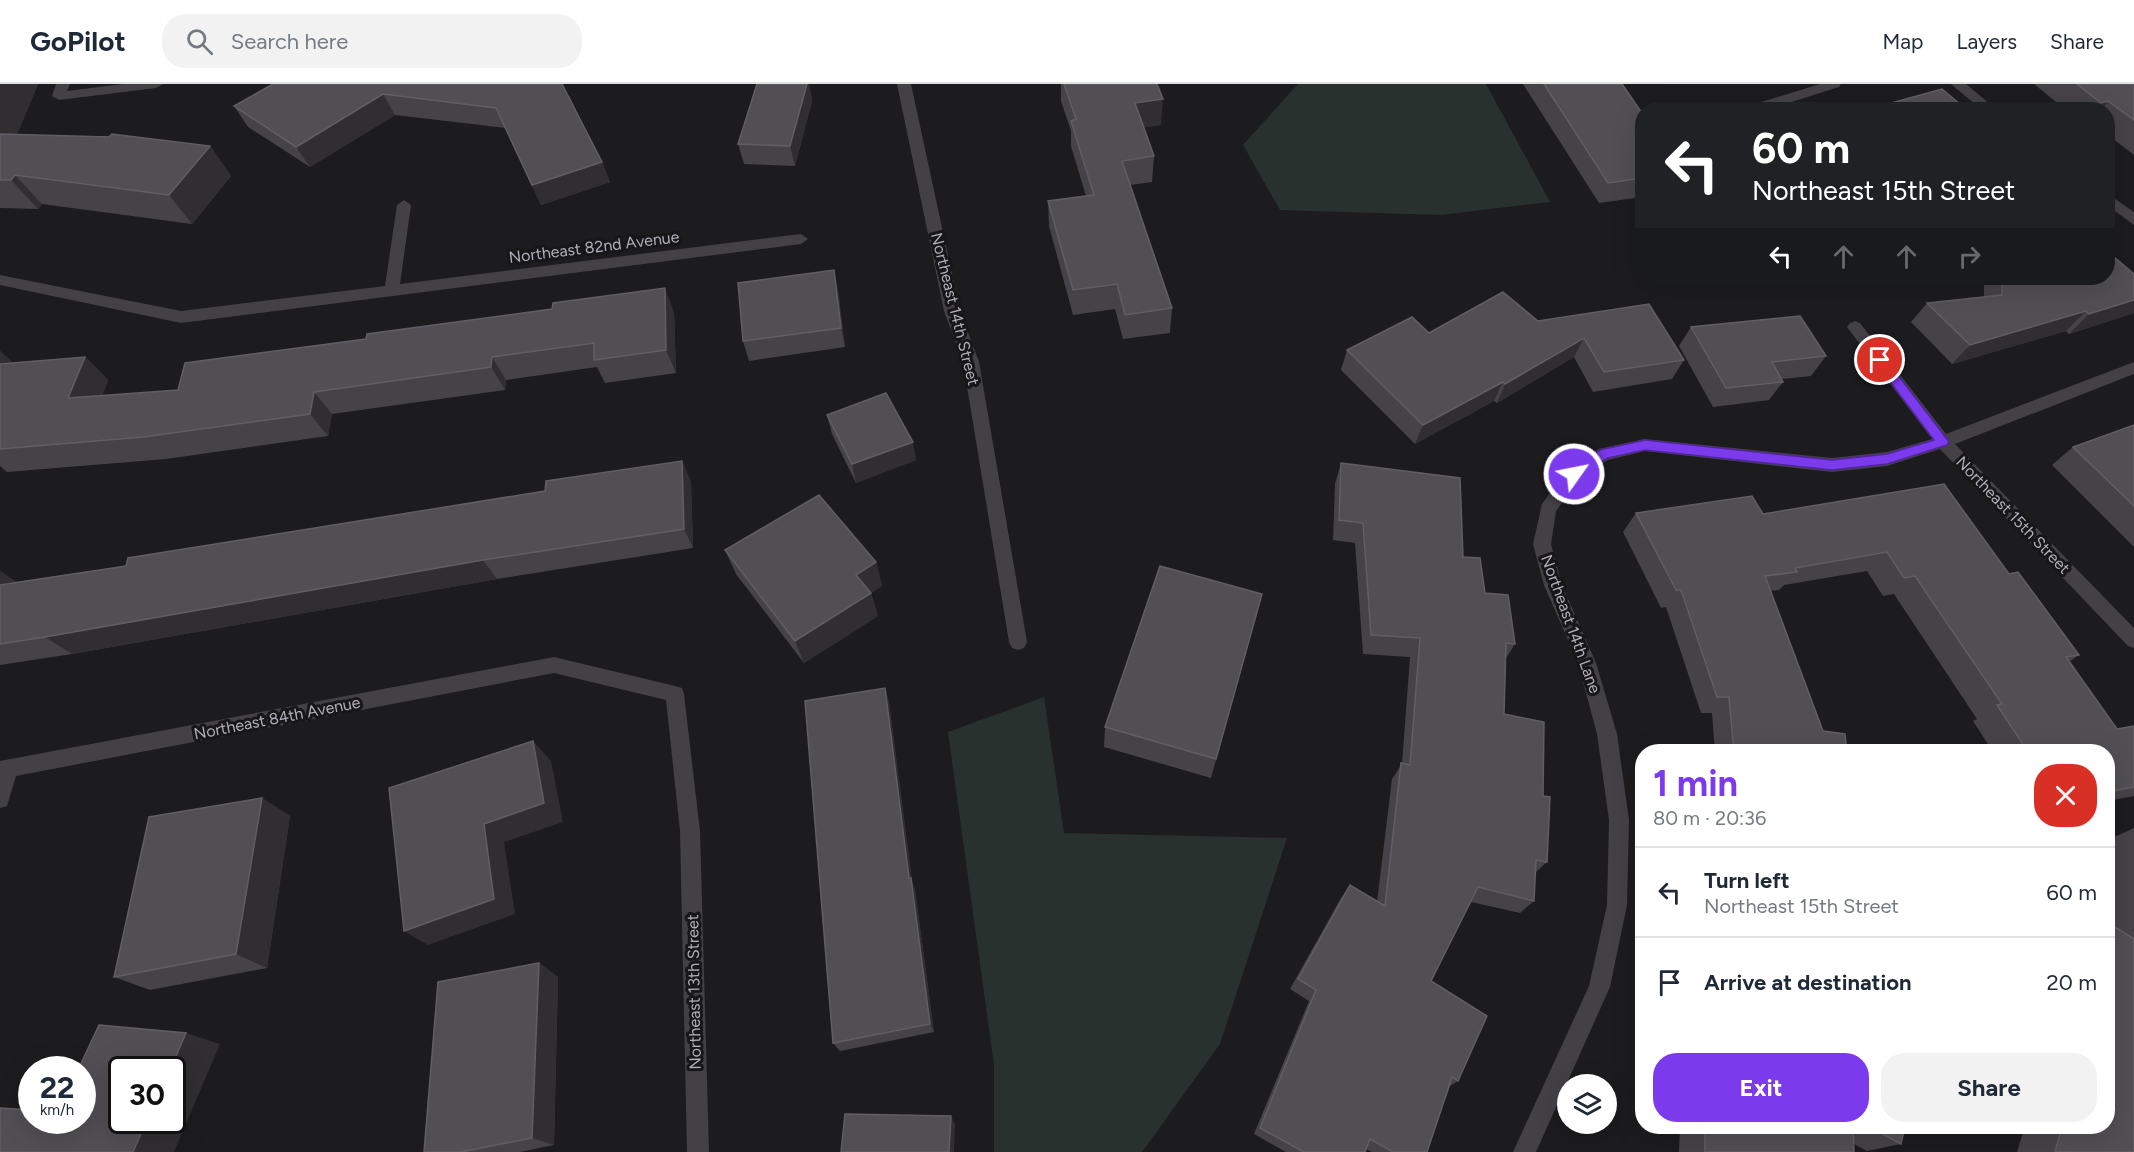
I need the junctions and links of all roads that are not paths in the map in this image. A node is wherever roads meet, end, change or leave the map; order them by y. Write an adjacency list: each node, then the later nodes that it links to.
1 (63, 84): 2 (street)
2 (156, 84)
3 (904, 84): 18 (street, Northeast 14th Street)
4 (1834, 84): 6 (street)
5 (1958, 84): 7 (street)
6 (1776, 102)
7 (1981, 102)
8 (404, 205): 13 (street)
9 (2115, 205): 10 (street)
10 (2134, 220)
11 (801, 239): 13 (street, Northeast 82nd Avenue)
12 (0, 279): 13 (street, Northeast 82nd Avenue)
13 (392, 291)
14 (1854, 327): 16 (street, Northeast 15th Street)
15 (2134, 368): 16 (street)
16 (1943, 442): 17 (street, Northeast 15th Street); 23 (street, Northeast 14th Lane)
17 (2134, 640)
18 (1018, 642)
19 (554, 665): 20 (street, Northeast 84th Avenue); 22 (street, Northeast 13th Street)
20 (4, 770): 21 (street)
21 (0, 799)
22 (698, 1152)
23 (1524, 1152)

